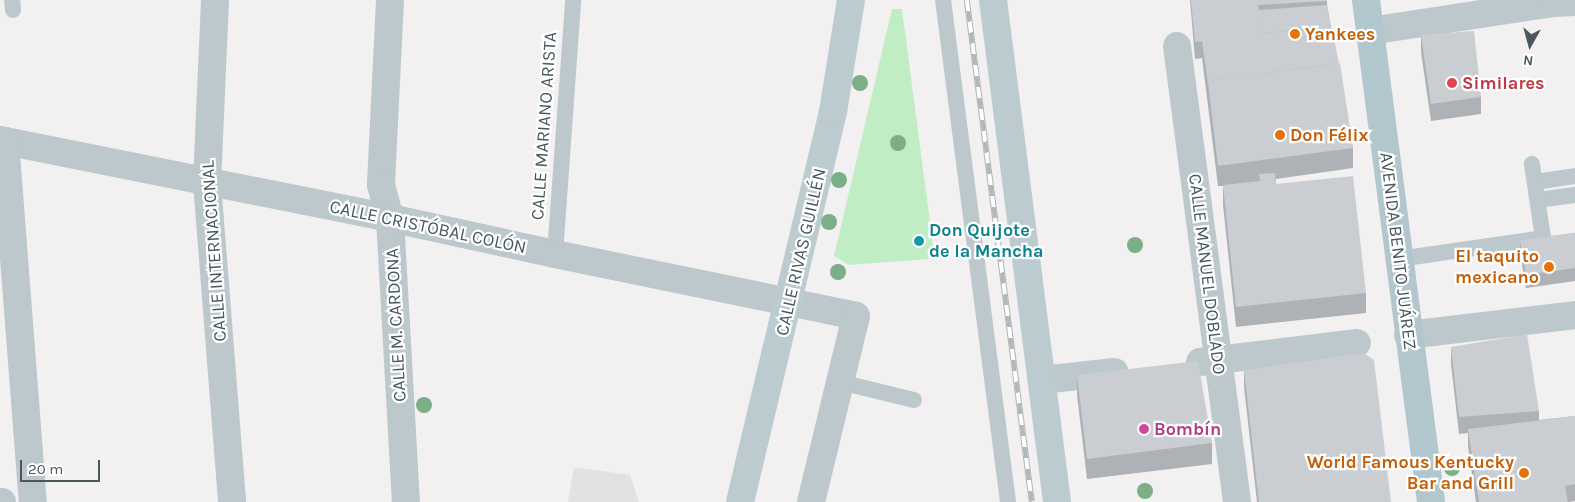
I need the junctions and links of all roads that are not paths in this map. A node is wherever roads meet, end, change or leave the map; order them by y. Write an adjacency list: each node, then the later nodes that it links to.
1 (215, 0): 15 (street, CALLE INTERNACIONAL)
2 (390, 0): 18 (street, CALLE M. CARDONA)
3 (573, 0): 19 (lane, CALLE MARIANO ARISTA)
4 (851, 0): 21 (main road, CALLE RIVAS GUILLÉN)
5 (943, 0): 36 (lane)
6 (993, 0): 28 (main road)
7 (1366, 0): 9 (main road, AVENIDA BENITO JUÁREZ)
8 (1575, 2): 9 (street)
9 (1370, 31): 20 (main road, AVENIDA BENITO JUÁREZ)
10 (1177, 46): 25 (street, CALLE MANUEL DOBLADO)
11 (2, 140): 15 (street, CALLE CRISTÓBAL COLÓN); 31 (street)
12 (1532, 164): 14 (lane)
13 (1575, 176): 14 (lane)
14 (1535, 182): 17 (lane)
15 (207, 183): 18 (street, CALLE CRISTÓBAL COLÓN); 32 (street, CALLE INTERNACIONAL)
16 (1575, 195): 17 (lane)
17 (1538, 200): 20 (lane)
18 (390, 218): 19 (street, CALLE CRISTÓBAL COLÓN); 33 (street, CALLE M. CARDONA)
19 (555, 254): 21 (street, CALLE CRISTÓBAL COLÓN)
20 (1399, 259): 23 (main road, AVENIDA BENITO JUÁREZ)
21 (789, 302): 29 (street, CALLE CRISTÓBAL COLÓN); 34 (main road, CALLE RIVAS GUILLÉN)
22 (1575, 315): 23 (street)
23 (1408, 336): 39 (main road, AVENIDA BENITO JUÁREZ)
24 (1357, 343): 25 (street)
25 (1218, 360): 26 (street); 38 (street, CALLE MANUEL DOBLADO)
26 (1171, 365)
27 (1143, 369): 28 (street)
28 (1042, 380): 37 (main road)
29 (840, 382): 30 (lane); 35 (street)
30 (914, 400)
31 (34, 502)
32 (232, 502)
33 (406, 502)
34 (740, 502)
35 (811, 502)
36 (1008, 502)
37 (1057, 502)
38 (1237, 502)
39 (1431, 502)

